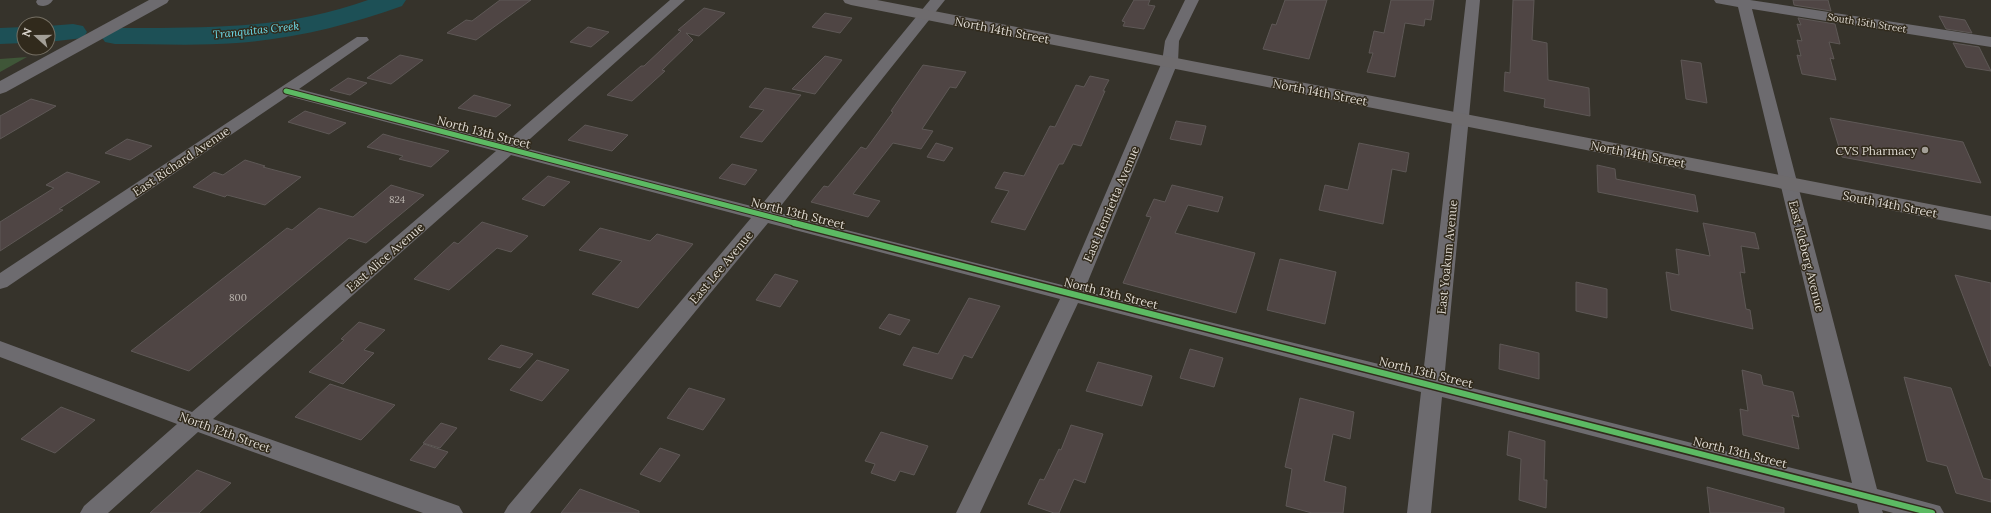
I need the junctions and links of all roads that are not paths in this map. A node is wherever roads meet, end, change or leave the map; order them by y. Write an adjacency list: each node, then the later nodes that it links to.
1 (161, 0): 12 (street)
2 (678, 0): 15 (street, East Alice Avenue)
3 (851, 0): 8 (main road, North 14th Street)
4 (1192, 0): 11 (street, East Henrietta Avenue)
5 (1473, 0): 14 (street, East Yoakum Avenue)
6 (1721, 0): 7 (street, South 15th Street)
7 (1743, 2): 10 (street, South 15th Street); 16 (street, East Kleberg Avenue)
8 (932, 7): 11 (main road, North 14th Street); 17 (street, East Lee Avenue)
9 (362, 40): 13 (street, East Richard Avenue)
10 (1991, 42)
11 (1170, 62): 14 (main road, North 14th Street); 20 (street, East Henrietta Avenue)
12 (0, 88)
13 (286, 91): 15 (street, North 13th Street); 19 (street, East Richard Avenue)
14 (1460, 119): 16 (main road, North 14th Street); 22 (street, East Yoakum Avenue)
15 (509, 150): 17 (street, North 13th Street); 23 (street, East Alice Avenue)
16 (1789, 184): 18 (main road, South 14th Street); 24 (street, East Kleberg Avenue)
17 (764, 216): 20 (street, North 13th Street); 27 (street, East Lee Avenue)
18 (1991, 223)
19 (0, 282)
20 (1072, 295): 22 (street, North 13th Street); 28 (street, East Henrietta Avenue)
21 (0, 349): 23 (street, North 12th Street)
22 (1434, 385): 24 (street, North 13th Street); 29 (street, East Yoakum Avenue)
23 (195, 422): 25 (street, East Alice Avenue); 26 (street, North 12th Street)
24 (1869, 505): 30 (street, North 13th Street)
25 (92, 513)
26 (451, 513)
27 (516, 513)
28 (968, 513)
29 (1419, 513)
30 (1932, 513)

